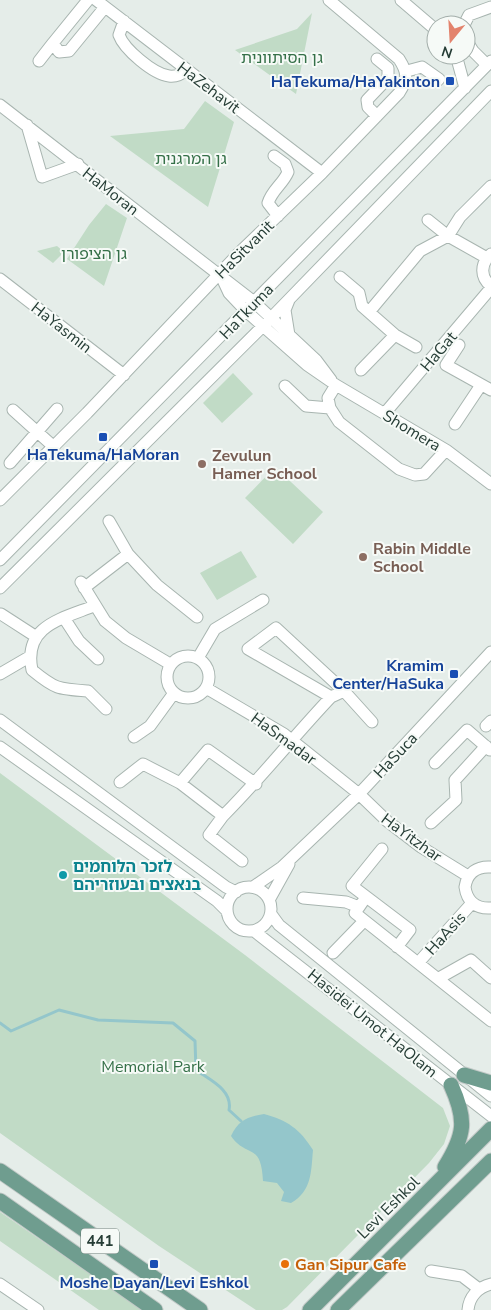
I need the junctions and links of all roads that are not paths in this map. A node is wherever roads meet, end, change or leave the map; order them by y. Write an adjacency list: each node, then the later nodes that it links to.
1 (88, 0): 9 (street)
2 (329, 0): 16 (street)
3 (402, 0): 8 (street)
4 (100, 4): 7 (street, HaZehavit); 9 (street)
5 (491, 7): 6 (street)
6 (469, 15)
7 (124, 21): 15 (street, HaZehavit); 15 (street)
8 (426, 21)
9 (53, 43): 12 (street)
10 (476, 53): 13 (street)
11 (377, 59): 21 (street)
12 (39, 61)
13 (489, 63): 18 (street, HaTkuma)
14 (459, 65): 18 (street)
15 (188, 70): 25 (street, HaZehavit)
16 (407, 71): 17 (street); 21 (street, HaSitvanit)
17 (436, 82)
18 (465, 88): 37 (street, HaTkuma)
19 (491, 91): 36 (street, HaTkuma)
20 (0, 105): 22 (street, HaMoran)
21 (377, 116): 25 (street, HaSitvanit)
22 (27, 125): 24 (street, HaMoran); 24 (street)
23 (274, 156): 27 (street)
24 (78, 164): 31 (street, HaMoran)
25 (322, 173): 27 (street, HaSitvanit)
26 (491, 186): 29 (street)
27 (278, 216): 31 (street, HaSitvanit)
28 (428, 220): 29 (street)
29 (448, 236): 30 (street); 39 (street)
30 (489, 256): 34 (street)
31 (220, 276): 35 (street, HaMoran); 37 (street, HaMoran); 49 (street, HaSitvanit)
32 (340, 277): 39 (street)
33 (0, 279): 49 (street, HaYasmin)
34 (491, 287): 56 (street, HaGat)
35 (229, 293): 38 (street, HaMoran); 41 (street)
36 (291, 297): 40 (street, HaTkuma); 44 (street)
37 (254, 302): 38 (street, HaTkuma); 40 (street, Shomera)
38 (246, 311): 41 (street, HaTkuma); 42 (street, Shomera)
39 (369, 312): 43 (street)
40 (272, 317): 42 (street, HaTkuma); 44 (street, Shomera)
41 (231, 326): 66 (street, HaTkuma)
42 (262, 326): 44 (street, Shomera); 45 (street, HaTkuma)
43 (395, 335): 47 (street); 48 (street)
44 (286, 339): 45 (street); 50 (street, Shomera)
45 (248, 340): 67 (street, HaTkuma)
46 (459, 345): 52 (street)
47 (416, 347)
48 (361, 370)
49 (124, 375): 59 (street, HaSitvanit)
50 (333, 383): 53 (street); 56 (street, Shomera)
51 (285, 386): 53 (street)
52 (486, 387): 57 (street)
53 (330, 408): 60 (street)
54 (57, 409): 58 (street)
55 (13, 410): 58 (street)
56 (385, 413): 60 (street, Shomera)
57 (455, 424)
58 (38, 432): 59 (street); 61 (street)
59 (54, 447): 63 (street, HaSitvanit)
60 (446, 450): 62 (street, Shomera)
61 (10, 463)
62 (491, 484)
63 (0, 500)
64 (109, 521): 65 (street)
65 (128, 554): 69 (street); 71 (street)
66 (0, 560)
67 (0, 588)
68 (263, 600): 76 (street)
69 (94, 606): 72 (street); 78 (street)
70 (1, 614): 73 (street)
71 (197, 617)
72 (64, 618): 73 (street); 77 (street)
73 (35, 636): 75 (street)
74 (491, 652): 95 (street, HaSuca)
75 (29, 658): 79 (street); 84 (street)
76 (198, 658): 78 (street); 80 (street)
77 (98, 659)
78 (170, 664): 82 (street)
79 (0, 674)
80 (206, 688): 82 (street); 88 (street, HaSmadar)
81 (344, 691): 83 (street); 83 (street); 86 (street)
82 (174, 693): 87 (street)
83 (331, 697): 88 (street)
84 (106, 709)
85 (0, 720): 104 (street)
86 (372, 722)
87 (134, 737)
88 (290, 740): 94 (street); 95 (street, HaSmadar)
89 (0, 747): 111 (street, Hasidei Umot HaOlam)
90 (488, 748): 91 (street); 97 (street)
91 (435, 763)
92 (120, 782): 93 (street)
93 (180, 784): 94 (street); 96 (street)
94 (256, 784): 96 (street)
95 (358, 794): 99 (street, HaSuca); 102 (street, HaYitzhar)
96 (223, 816): 100 (street)
97 (430, 823)
98 (382, 849): 105 (street)
99 (295, 855): 103 (street, HaSuca); 107 (street, HaSuca)
100 (242, 860)
101 (491, 867): 102 (street)
102 (468, 876): 108 (street)
103 (253, 887): 104 (street); 107 (street)
104 (236, 892): 111 (street)
105 (366, 897): 109 (street); 115 (street)
106 (303, 898): 109 (street)
107 (270, 900): 112 (street)
108 (472, 903): 110 (street); 117 (street, HaAsis)
109 (359, 907): 113 (street)
110 (491, 908)
111 (227, 911): 114 (street, Hasidei Umot HaOlam)
112 (271, 914): 114 (street); 121 (street, Hasidei Umot HaOlam)
113 (364, 920): 115 (street); 116 (street)
114 (254, 931): 123 (street, Hasidei Umot HaOlam)
115 (398, 947): 117 (street)
116 (333, 952)
117 (418, 963): 118 (street)
118 (439, 978): 119 (street); 120 (street)
119 (491, 978)
120 (491, 1020)
121 (464, 1075): 122 (main road); 124 (street, Hasidei Umot HaOlam)
122 (491, 1083)
123 (451, 1085): 125 (street, Hasidei Umot HaOlam); 129 (main road)
124 (491, 1096)
125 (491, 1116)
126 (491, 1129): 129 (main road, Levi Eshkol)
127 (491, 1161): 139 (main road)
128 (0, 1171): 137 (main road, 441)
129 (432, 1188): 138 (main road, Levi Eshkol)
130 (0, 1201): 136 (main road, 441)
131 (431, 1271): 134 (street)
132 (0, 1284): 135 (street)
133 (491, 1284): 134 (street)
134 (479, 1289): 140 (street)
135 (38, 1310)
136 (155, 1310)
137 (200, 1310)
138 (310, 1310)
139 (338, 1310)
140 (468, 1310)

